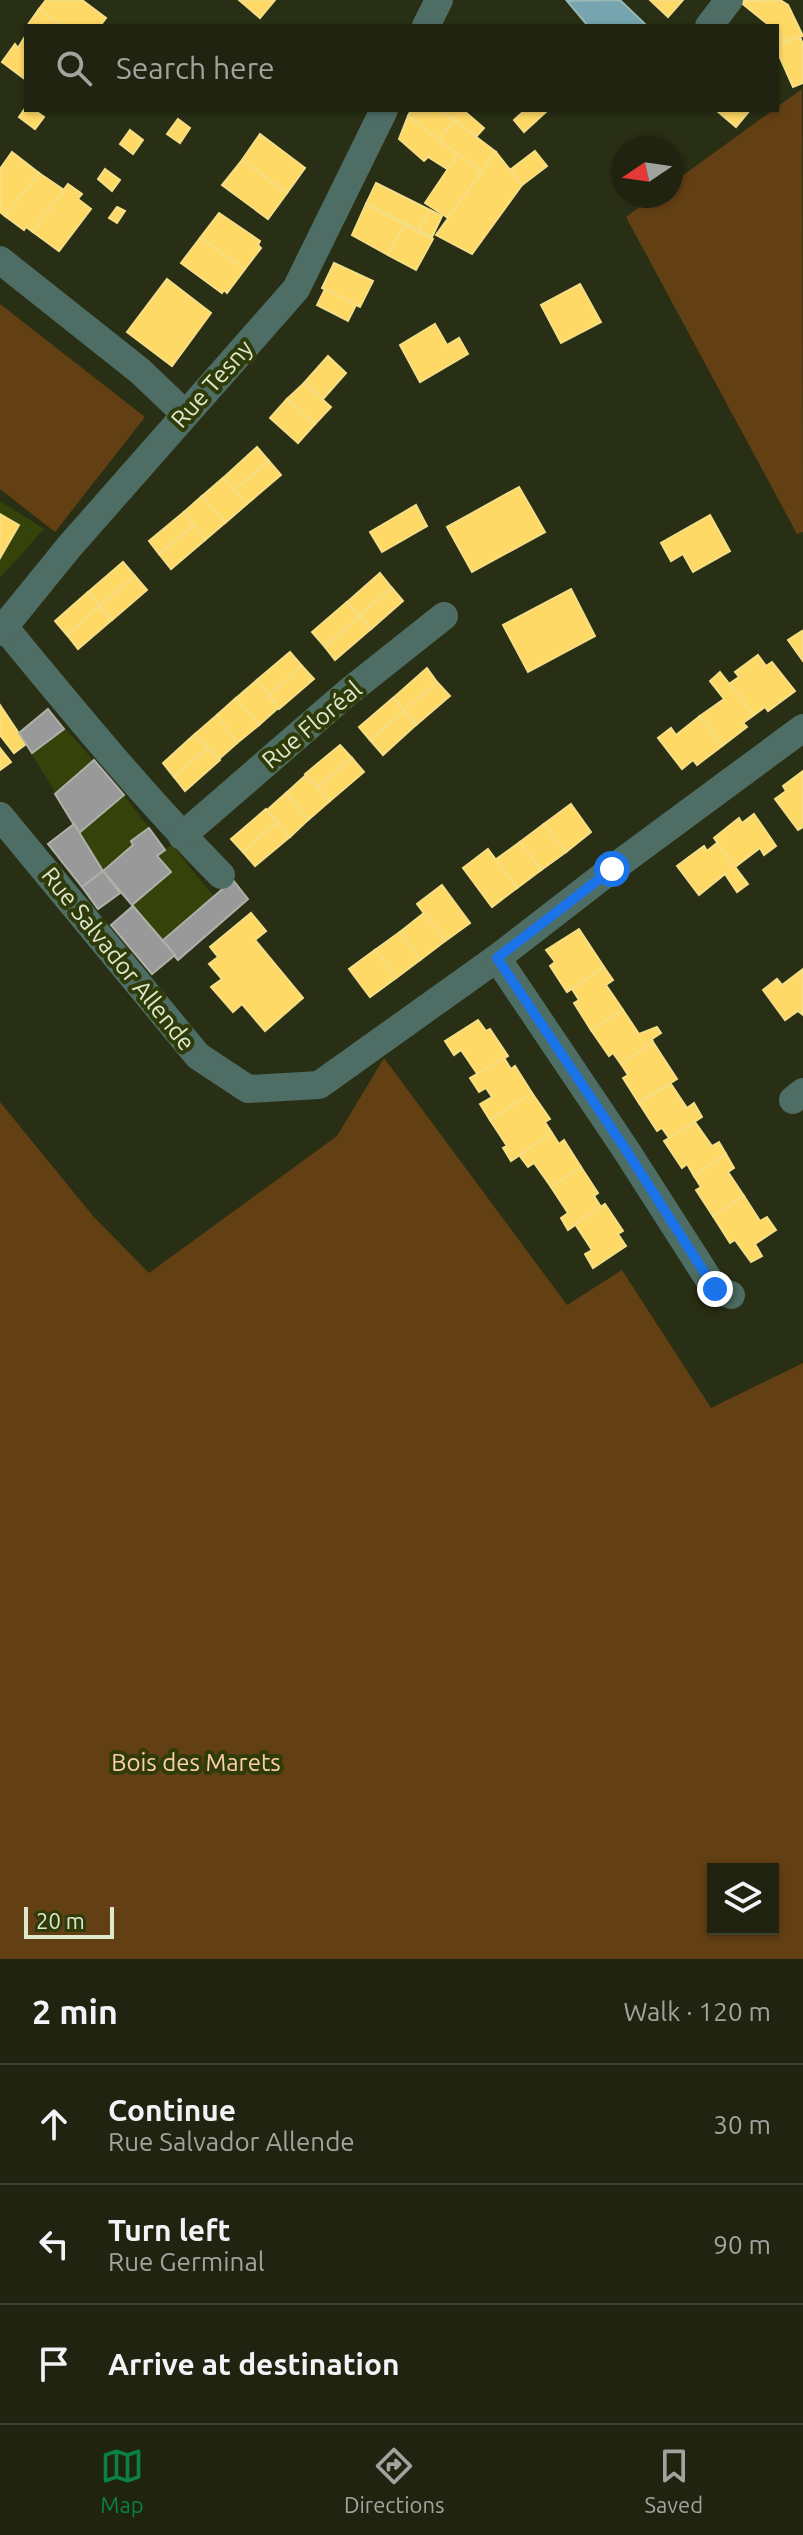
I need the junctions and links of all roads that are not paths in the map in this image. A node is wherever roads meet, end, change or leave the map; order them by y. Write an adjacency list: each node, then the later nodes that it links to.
1 (439, 0): 3 (street)
2 (729, 0): 4 (street)
3 (427, 24)
4 (711, 24)
5 (383, 112): 7 (street, Rue Tesny)
6 (0, 260): 7 (street)
7 (185, 414): 9 (street, Rue Tesny)
8 (444, 616): 12 (street, Rue Floréal)
9 (3, 630): 12 (street)
10 (803, 728): 14 (street, Rue Salvador Allende)
11 (0, 816): 14 (street, Rue Salvador Allende)
12 (182, 836): 13 (street)
13 (221, 875)
14 (497, 958): 15 (street)
15 (731, 1295)

